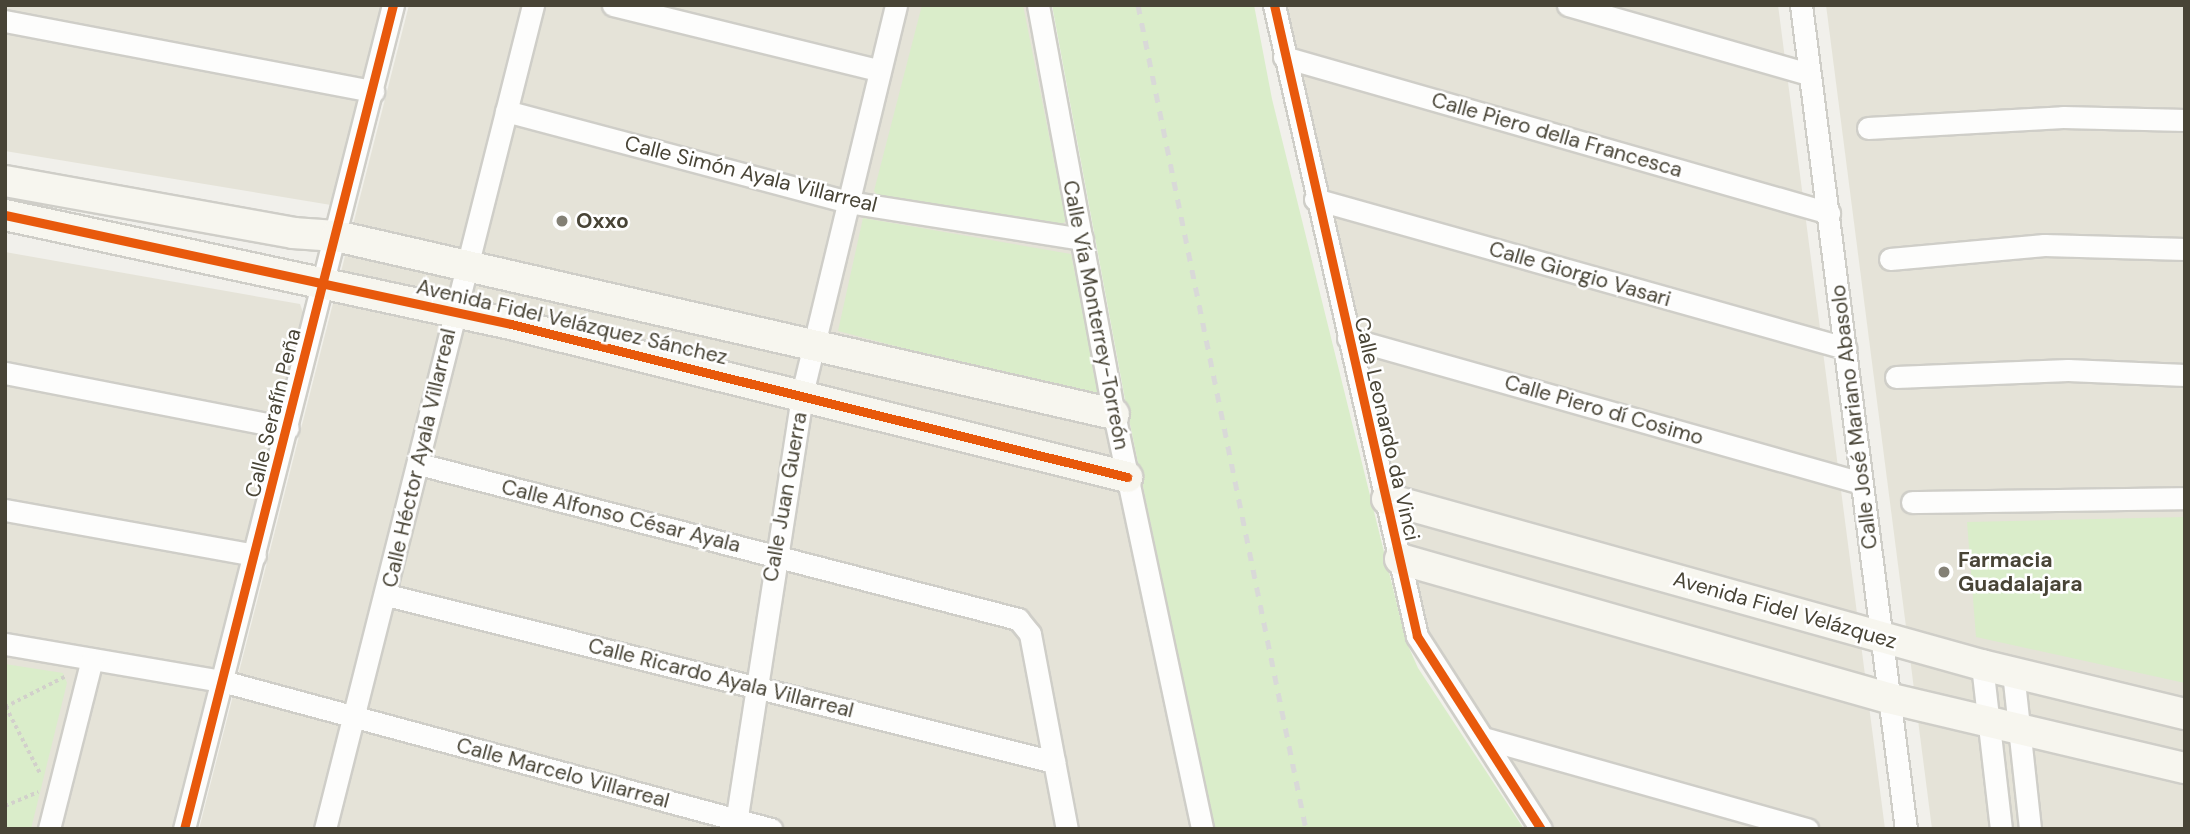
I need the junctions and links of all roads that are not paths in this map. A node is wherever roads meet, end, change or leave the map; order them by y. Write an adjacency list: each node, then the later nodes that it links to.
1 (393, 5): 13 (street, Calle Serafín Peña)
2 (533, 5): 14 (street, Calle Héctor Ayala Villarreal)
3 (613, 5): 11 (street)
4 (896, 5): 11 (street, Calle Juan Guerra)
5 (1038, 5): 23 (street, Calle Vía Monterrey-Torreón)
6 (1274, 5): 10 (street, Calle Leonardo da Vinci)
7 (1568, 5): 12 (street)
8 (1801, 5): 12 (street, Calle José Mariano Abasolo)
9 (5, 21): 13 (street)
10 (1284, 57): 18 (street, Calle Leonardo da Vinci); 20 (street, Calle Piero della Francesca)
11 (878, 70): 19 (street, Calle Juan Guerra)
12 (1809, 74): 20 (street, Calle José Mariano Abasolo)
13 (373, 91): 22 (street, Calle Serafín Peña)
14 (506, 111): 19 (street, Calle Simón Ayala Villarreal); 26 (street, Calle Héctor Ayala Villarreal)
15 (2185, 120): 16 (street)
16 (1868, 128)
17 (5, 181): 22 (street, Avenida Fidel Velázquez Sánchez)
18 (1315, 200): 29 (street, Calle Leonardo da Vinci); 31 (street, Calle Giorgio Vasari)
19 (848, 202): 23 (street, Calle Simón Ayala Villarreal); 30 (street, Calle Juan Guerra)
20 (1829, 213): 31 (street, Calle José Mariano Abasolo)
21 (5, 215): 27 (street, Avenida Fidel Velázquez Sánchez)
22 (336, 236): 26 (street, Avenida Fidel Velázquez Sánchez); 27 (street, Calle Serafín Peña)
23 (1082, 239): 36 (street, Calle Vía Monterrey-Torreón)
24 (2185, 249): 25 (street)
25 (1889, 259)
26 (465, 264): 28 (street, Calle Héctor Ayala Villarreal); 30 (street, Avenida Fidel Velázquez Sánchez)
27 (324, 283): 28 (street, Avenida Fidel Velázquez Sánchez); 37 (street, Calle Serafín Peña)
28 (453, 311): 35 (street, Avenida Fidel Velázquez Sánchez); 38 (street, Calle Héctor Ayala Villarreal)
29 (1348, 338): 40 (street, Calle Piero dí Cosimo); 42 (street, Calle Leonardo da Vinci)
30 (813, 346): 35 (street, Calle Juan Guerra); 36 (street, Avenida Fidel Velázquez Sánchez)
31 (1845, 348): 40 (street, Calle José Mariano Abasolo)
32 (5, 373): 37 (street)
33 (2185, 374): 34 (street)
34 (1896, 377)
35 (802, 394): 39 (street, Avenida Fidel Velázquez Sánchez); 45 (street, Calle Juan Guerra)
36 (1114, 414): 39 (street, Calle Vía Monterrey-Torreón)
37 (288, 428): 46 (street, Calle Serafín Peña)
38 (419, 464): 45 (street, Calle Alfonso César Ayala); 48 (street, Calle Héctor Ayala Villarreal)
39 (1127, 477): 70 (street, Calle Vía Monterrey-Torreón)
40 (1861, 483): 49 (street, Calle José Mariano Abasolo)
41 (2185, 498): 43 (street)
42 (1387, 499): 47 (street, Calle Leonardo da Vinci); 49 (street, Avenida Fidel Velázquez)
43 (1912, 502)
44 (5, 510): 46 (street)
45 (774, 554): 55 (street, Calle Juan Guerra); 62 (street, Calle Alfonso César Ayala)
46 (255, 555): 54 (street, Calle Serafín Peña)
47 (1400, 559): 56 (street); 61 (street, Calle Leonardo da Vinci)
48 (387, 595): 55 (street, Calle Ricardo Ayala Villarreal); 58 (street, Calle Héctor Ayala Villarreal)
49 (1881, 637): 52 (street, Avenida Fidel Velázquez); 56 (street, Calle José Mariano Abasolo)
50 (5, 644): 51 (street, Calle Marcelo Villarreal)
51 (92, 660): 54 (street, Calle Marcelo Villarreal); 65 (street)
52 (1982, 664): 53 (street, Avenida Fidel Velázquez); 59 (street)
53 (2013, 672): 57 (street, Avenida Fidel Velázquez); 60 (street)
54 (222, 681): 58 (street, Calle Marcelo Villarreal); 66 (street, Calle Serafín Peña)
55 (756, 686): 62 (street, Calle Ricardo Ayala Villarreal); 64 (street, Calle Juan Guerra)
56 (1888, 698): 59 (street); 73 (street, Calle José Mariano Abasolo)
57 (2185, 714)
58 (354, 716): 64 (street, Calle Marcelo Villarreal); 67 (street, Calle Héctor Ayala Villarreal)
59 (1986, 720): 60 (street); 74 (street)
60 (2019, 728): 63 (street); 75 (street)
61 (1483, 738): 71 (street, Calle Leonardo da Vinci); 72 (street)
62 (1054, 762): 69 (street, Calle Alfonso César Ayala)
63 (2185, 768)
64 (736, 824): 68 (street, Calle Marcelo Villarreal)
65 (49, 829)
66 (184, 829)
67 (325, 829)
68 (771, 829)
69 (1068, 829)
70 (1202, 829)
71 (1541, 829)
72 (1807, 829)
73 (1906, 829)
74 (2001, 829)
75 (2030, 829)

